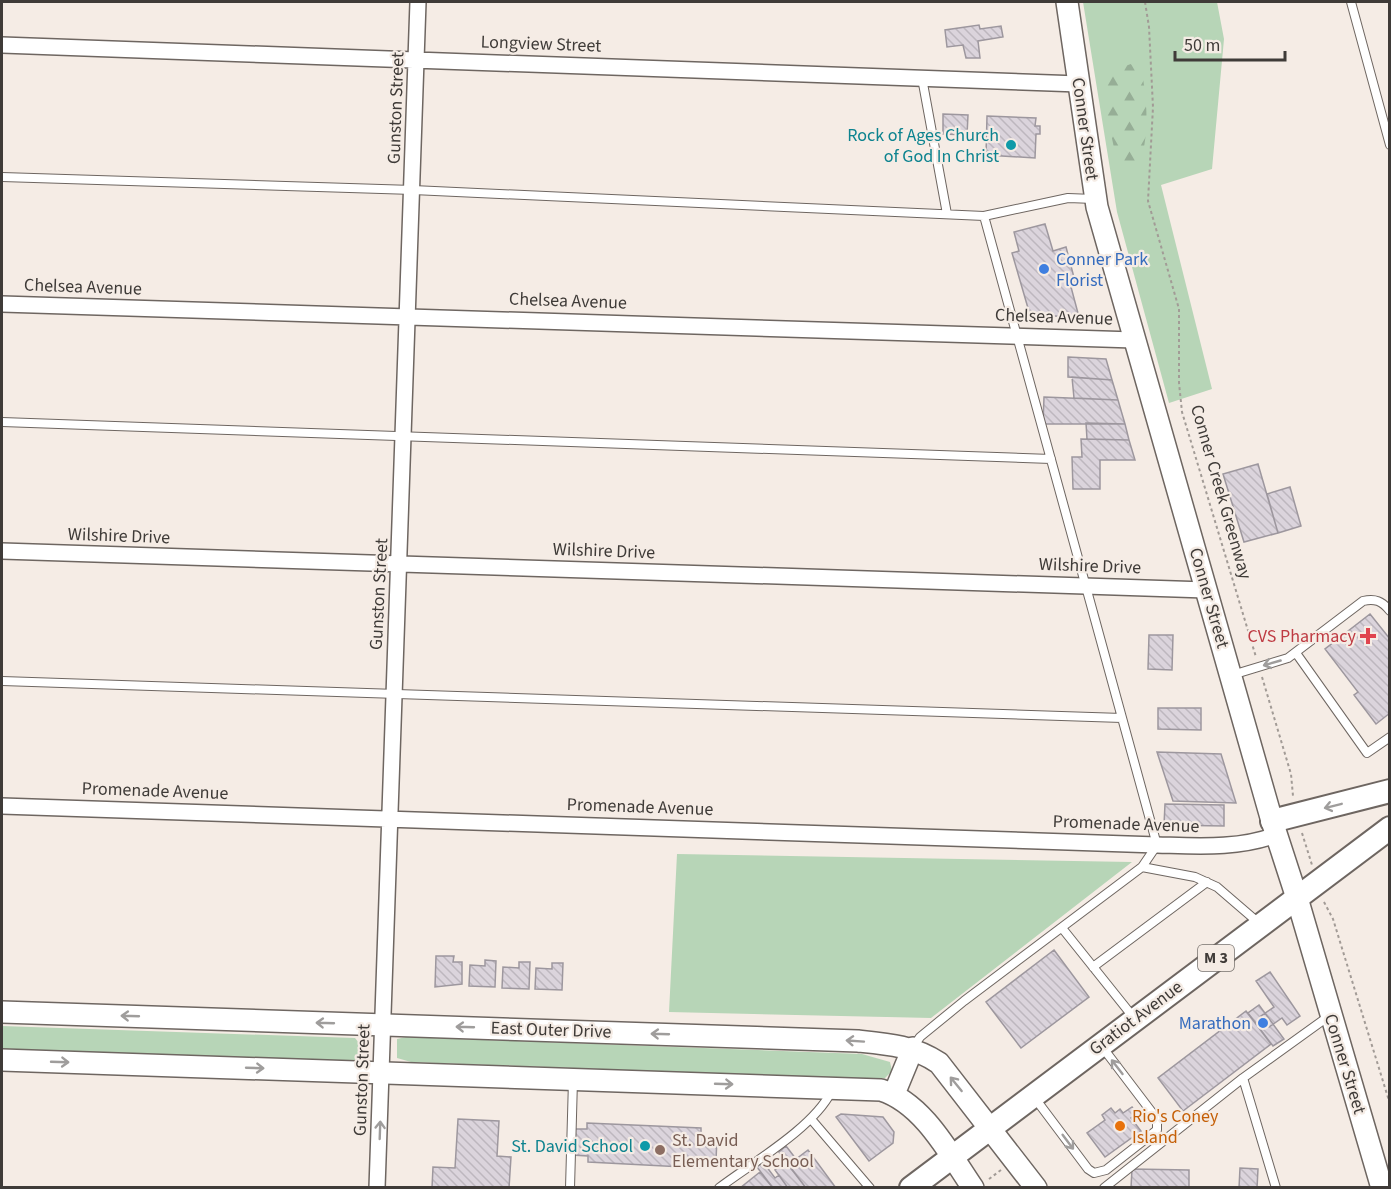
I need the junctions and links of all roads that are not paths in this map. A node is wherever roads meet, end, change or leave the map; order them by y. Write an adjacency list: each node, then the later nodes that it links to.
1 (418, 2): 5 (street, Gunston Street)
2 (1066, 2): 7 (street, Conner Street)
3 (1351, 2): 8 (lane)
4 (2, 45): 5 (street, Longview Street)
5 (417, 59): 6 (street, Longview Street); 10 (street, Gunston Street)
6 (922, 78): 7 (street, Longview Street); 12 (lane)
7 (1079, 84): 11 (street, Conner Street)
8 (1389, 145)
9 (2, 177): 10 (lane)
10 (413, 190): 12 (lane); 15 (street, Gunston Street)
11 (1096, 199): 13 (lane); 17 (street, Conner Street)
12 (947, 214): 13 (lane)
13 (984, 216): 16 (lane)
14 (2, 304): 15 (street, Chelsea Avenue)
15 (408, 316): 16 (street, Chelsea Avenue); 19 (street, Gunston Street)
16 (1017, 335): 17 (street, Chelsea Avenue); 20 (lane)
17 (1134, 340): 24 (street, Conner Street)
18 (2, 422): 19 (lane)
19 (404, 435): 20 (lane); 22 (street, Gunston Street)
20 (1051, 459): 23 (lane)
21 (2, 551): 22 (street, Wilshire Drive)
22 (400, 564): 23 (street, Wilshire Drive); 29 (street, Gunston Street)
23 (1086, 585): 24 (street, Wilshire Drive); 30 (lane)
24 (1206, 590): 27 (street, Conner Street)
25 (1389, 611): 26 (lane)
26 (1296, 652): 27 (lane, one-way to 27); 31 (lane)
27 (1231, 675): 35 (street, Conner Street)
28 (2, 681): 29 (lane)
29 (394, 695): 30 (lane); 34 (street, Gunston Street)
30 (1122, 718): 37 (lane)
31 (1389, 737)
32 (1389, 791): 35 (main road, one-way to 35)
33 (2, 806): 34 (street, Promenade Avenue)
34 (388, 818): 37 (street, Promenade Avenue); 47 (street, Gunston Street)
35 (1274, 828): 37 (street, Promenade Avenue); 40 (street, Conner Street)
36 (1389, 828): 40 (main road, Gratiot Avenue / M 3)
37 (1157, 845): 38 (lane)
38 (1142, 867): 39 (lane); 42 (lane)
39 (1207, 882): 41 (lane); 43 (lane)
40 (1298, 897): 41 (main road, Gratiot Avenue / M 3); 45 (street, Conner Street)
41 (1261, 925): 46 (main road, Gratiot Avenue / M 3)
42 (1062, 928): 43 (lane); 49 (lane)
43 (1093, 967): 46 (lane)
44 (2, 1012): 47 (street, East Outer Drive, one-way to 44)
45 (1330, 1015): 52 (lane); 69 (street, Conner Street)
46 (1135, 1019): 48 (main road, Gratiot Avenue / M 3)
47 (383, 1025): 49 (street, East Outer Drive, one-way to 47); 51 (street, Gunston Street)
48 (1100, 1045): 56 (main road, Gratiot Avenue / M 3); 56 (lane, one-way to 48)
49 (913, 1048): 55 (street); 58 (street, East Outer Drive, one-way to 49)
50 (2, 1060): 51 (street, one-way to 51)
51 (382, 1072): 53 (street); 61 (street, Gunston Street, one-way to 51)
52 (1243, 1078): 67 (lane); 68 (lane)
53 (573, 1079): 54 (street, one-way to 54); 62 (lane)
54 (832, 1088): 55 (street); 57 (lane)
55 (894, 1094): 59 (street)
56 (1033, 1095): 58 (main road, Gratiot Avenue / M 3)
57 (811, 1119): 63 (lane); 64 (lane)
58 (991, 1129): 59 (main road, Gratiot Avenue / M 3); 66 (street, East Outer Drive)
59 (952, 1158): 60 (street); 65 (main road, Gratiot Avenue / M 3)
60 (979, 1185)
61 (378, 1188)
62 (570, 1188)
63 (719, 1188)
64 (870, 1188)
65 (911, 1188)
66 (1036, 1188)
67 (1104, 1188)
68 (1276, 1188)
69 (1382, 1188)

